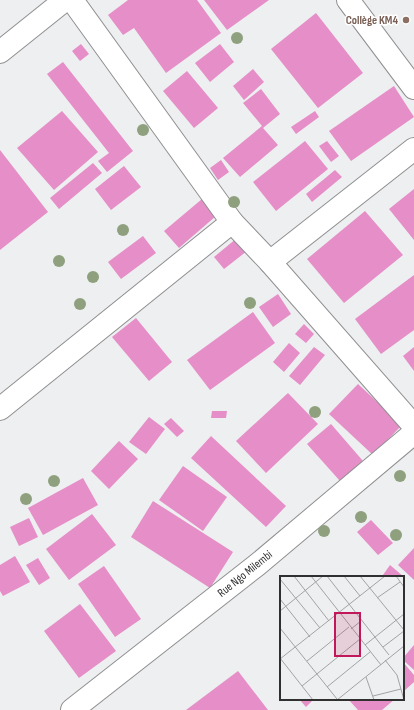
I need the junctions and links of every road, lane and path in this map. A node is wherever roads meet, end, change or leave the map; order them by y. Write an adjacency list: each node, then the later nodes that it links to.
1 (65, 0): 4 (street)
2 (72, 0): 7 (street)
3 (348, 0): 5 (street)
4 (0, 52)
5 (414, 88)
6 (414, 149): 8 (street)
7 (232, 222): 8 (street); 9 (street)
8 (270, 262): 10 (street)
9 (0, 409)
10 (414, 426)
11 (414, 434): 12 (street, Rue Ngo Milembi)
12 (72, 710)

